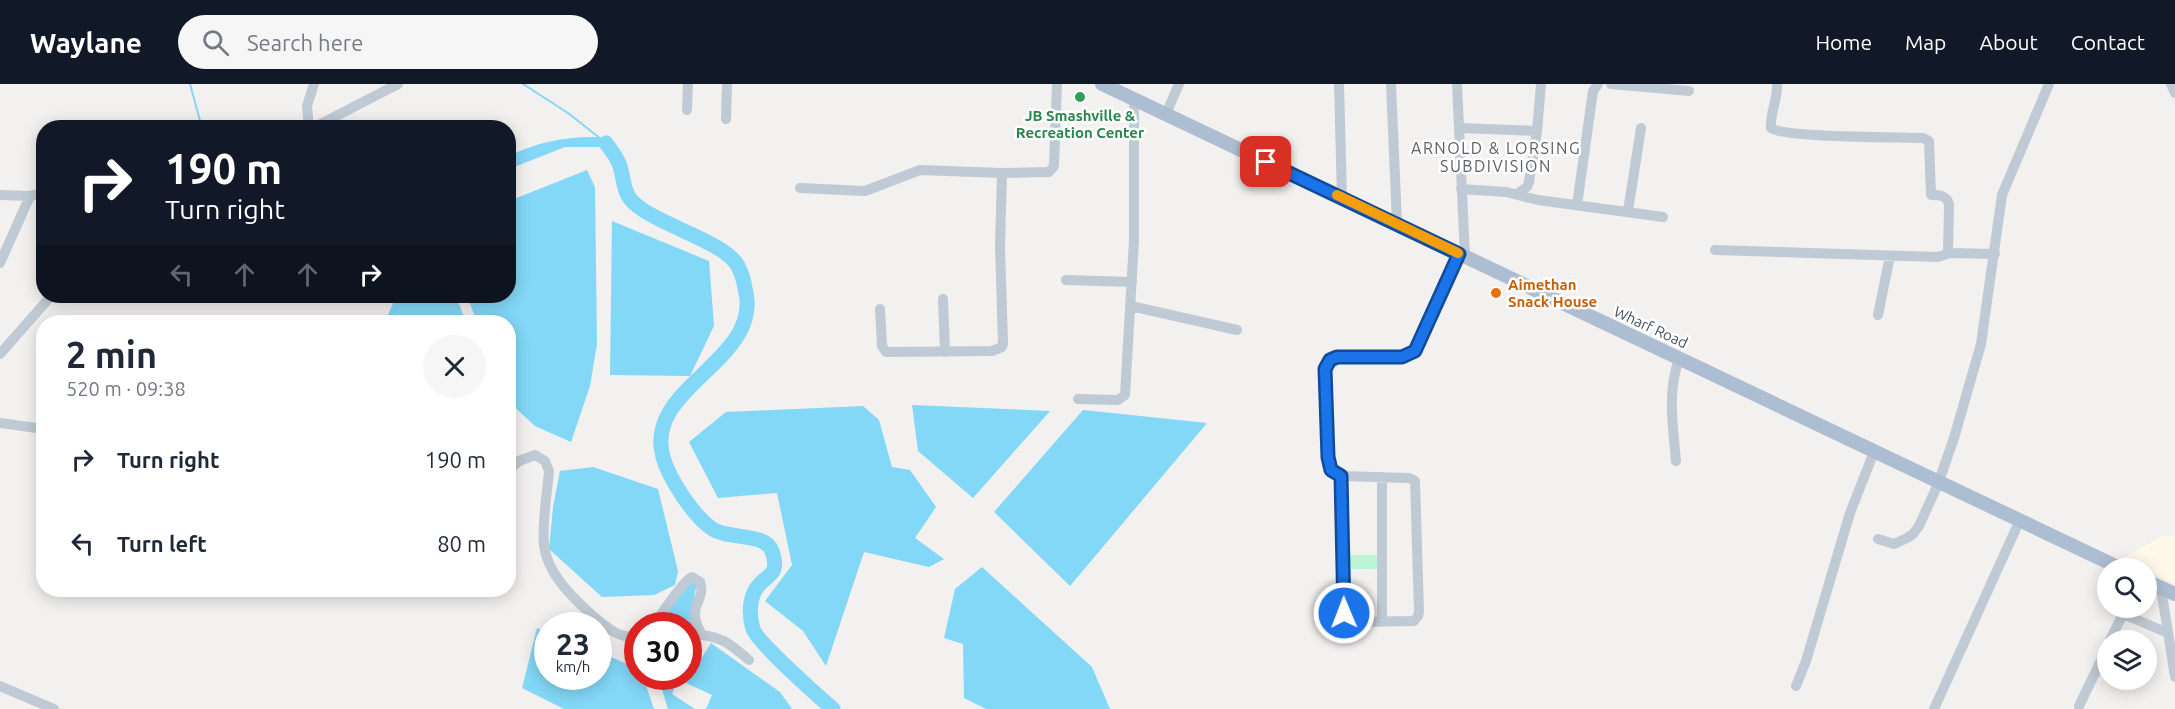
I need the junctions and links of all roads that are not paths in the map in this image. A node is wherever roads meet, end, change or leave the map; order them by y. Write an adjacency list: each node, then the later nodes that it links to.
1 (314, 84): 23 (street)
2 (398, 84): 24 (street)
3 (688, 84): 20 (street)
4 (727, 84): 22 (street)
5 (1057, 84): 28 (street)
6 (1102, 84): 19 (main road, Wharf Road)
7 (1179, 84): 21 (street)
8 (1339, 84): 35 (street)
9 (1391, 84): 39 (street)
10 (1457, 84): 25 (street)
11 (1541, 84): 27 (street)
12 (1598, 84): 36 (street)
13 (1611, 84): 17 (street)
14 (1777, 84): 41 (street)
15 (2049, 84): 42 (street)
16 (2171, 84): 18 (street)
17 (1689, 91)
18 (2175, 93)
19 (1134, 99): 21 (main road, Wharf Road); 47 (street)
20 (687, 110)
21 (1166, 114): 35 (main road, Wharf Road)
22 (726, 119)
23 (310, 120)
24 (327, 120)
25 (1459, 128): 27 (street); 30 (street)
26 (1641, 128): 37 (street)
27 (1537, 131): 31 (street)
28 (1002, 173): 29 (street); 54 (street)
29 (800, 188)
30 (1461, 189): 31 (street); 43 (street)
31 (1517, 194): 36 (street)
32 (0, 195): 34 (street)
33 (36, 195): 34 (street)
34 (30, 196): 45 (street)
35 (1342, 198): 39 (main road, Wharf Road)
36 (1577, 205): 37 (street)
37 (1628, 211): 38 (street)
38 (1663, 217)
39 (1397, 224): 43 (main road, Wharf Road)
40 (1715, 250): 44 (street)
41 (1948, 253): 42 (street); 44 (street)
42 (1995, 254): 65 (street)
43 (1462, 255): 56 (main road, Wharf Road); 63 (street)
44 (1890, 256): 52 (street)
45 (0, 263)
46 (1066, 280): 47 (street)
47 (1132, 282): 50 (street)
48 (943, 299): 54 (street)
49 (45, 303): 55 (street)
50 (1131, 306): 53 (street); 57 (street)
51 (880, 309): 54 (street)
52 (1878, 315)
53 (1237, 330)
54 (945, 352)
55 (0, 354)
56 (1679, 359): 60 (main road, Wharf Road); 61 (street)
57 (1078, 399)
58 (0, 423): 59 (street)
59 (36, 428)
60 (1874, 452): 65 (main road, Wharf Road); 83 (street)
61 (1676, 462)
62 (516, 465): 78 (street)
63 (1341, 476): 64 (street); 75 (street)
64 (1382, 477): 75 (street); 75 (street)
65 (1938, 484): 66 (main road, Wharf Road); 67 (street)
66 (2019, 522): 68 (main road, Wharf Road); 87 (street)
67 (1878, 539)
68 (2098, 558)
69 (2157, 586): 70 (main road)
70 (2161, 588): 71 (main road); 76 (street)
71 (2175, 594)
72 (664, 612): 73 (street)
73 (694, 612)
74 (2138, 618): 76 (street)
75 (1382, 622)
76 (2168, 633): 81 (street)
77 (702, 635): 79 (street)
78 (624, 637)
79 (749, 660)
80 (2097, 669): 85 (street)
81 (2175, 677)
82 (0, 686): 84 (street)
83 (1797, 686)
84 (29, 704): 86 (street)
85 (2079, 706)
86 (54, 709)
87 (1934, 709)

